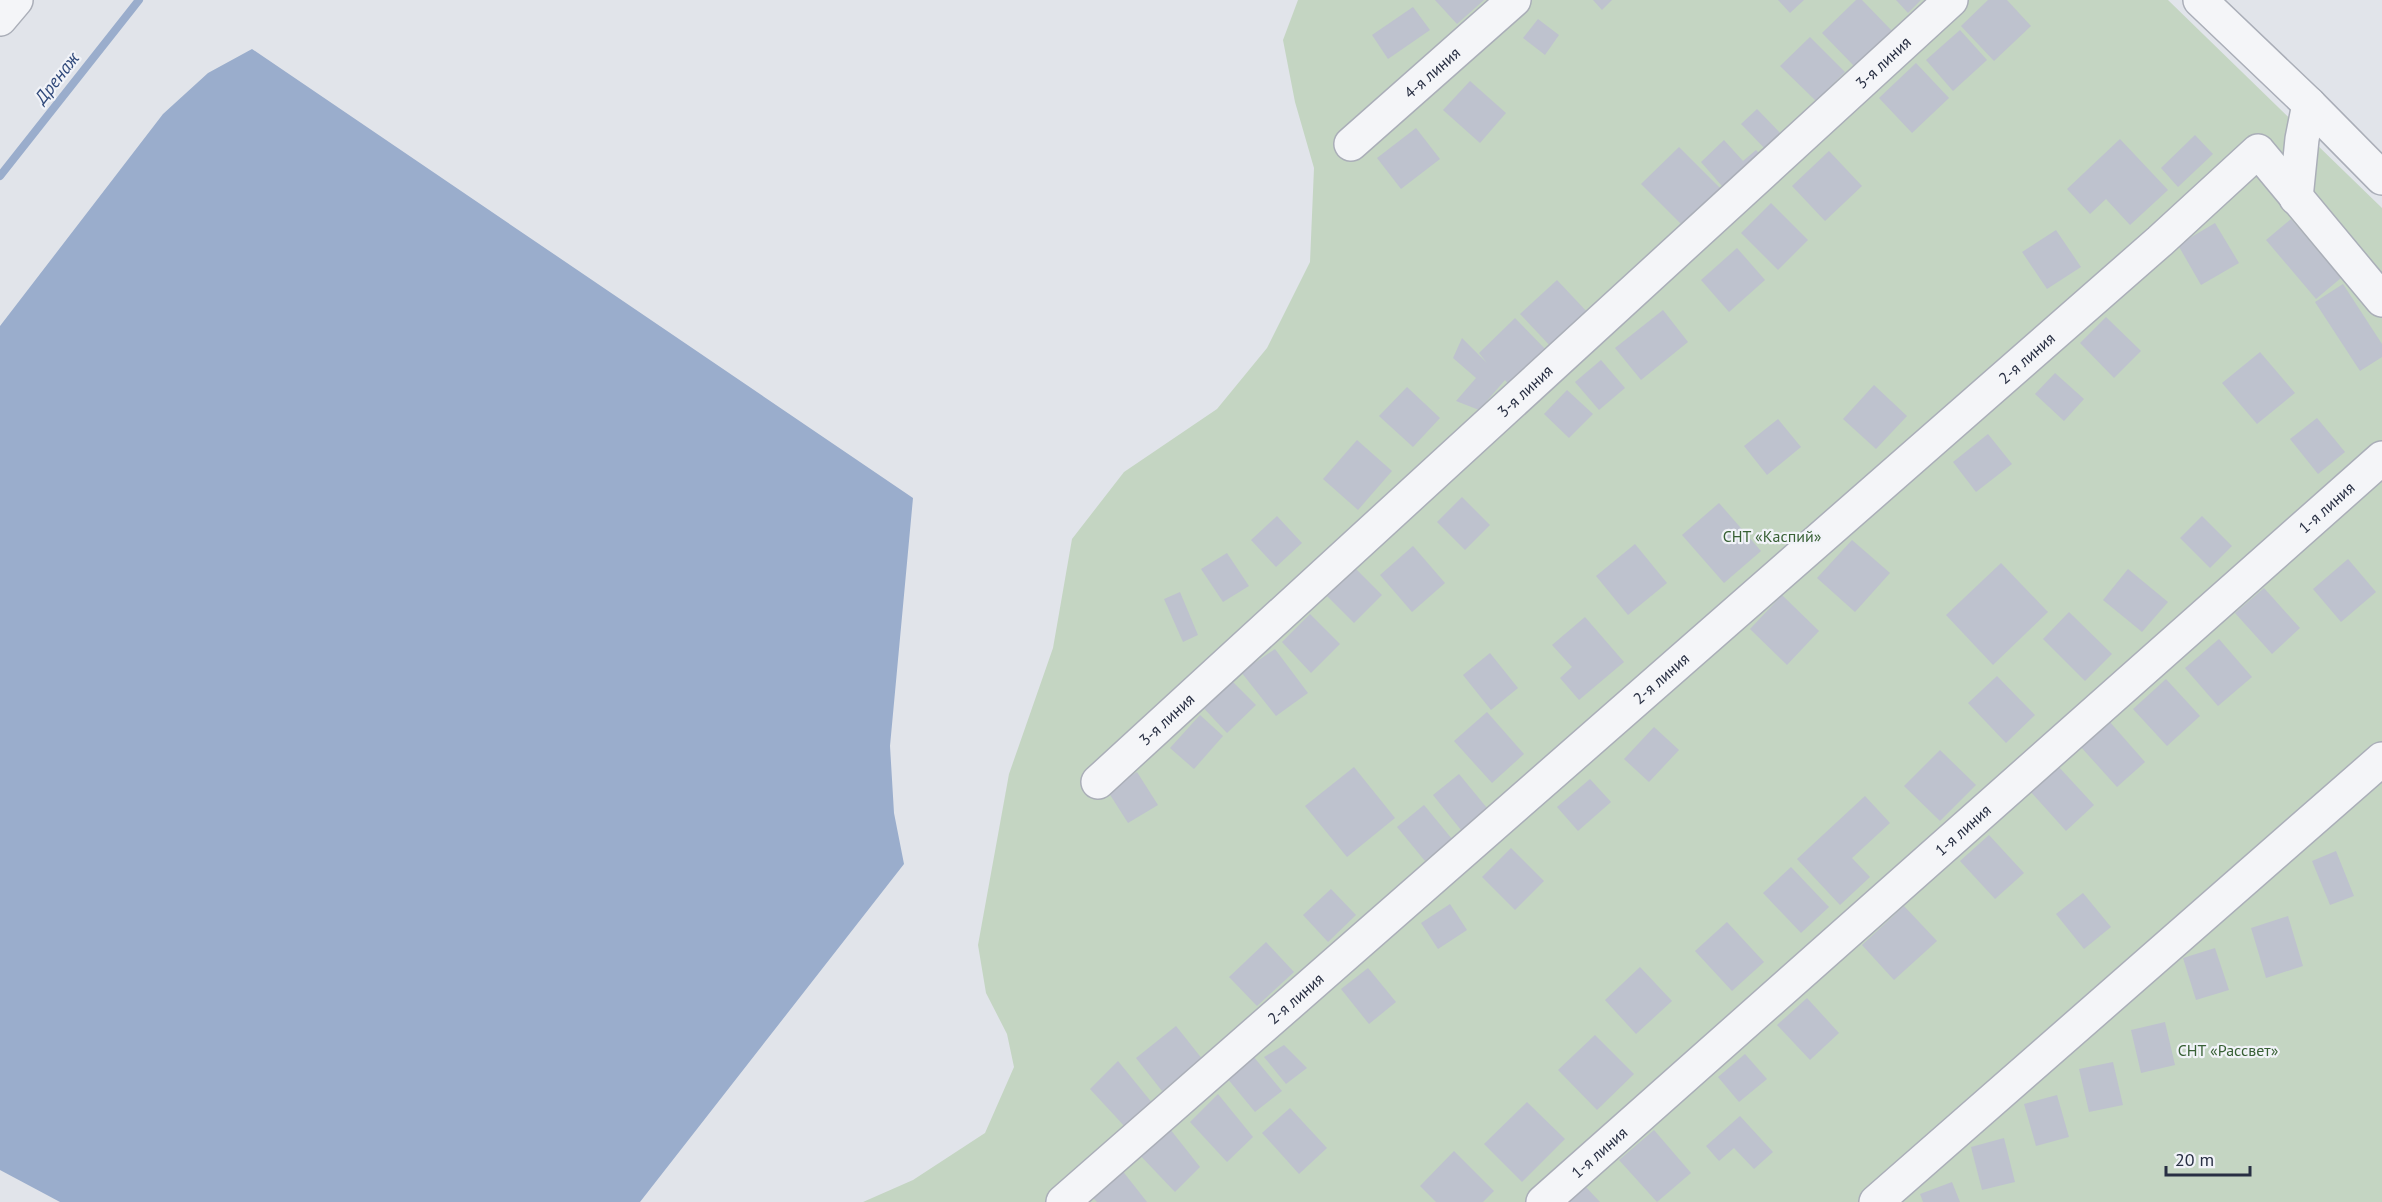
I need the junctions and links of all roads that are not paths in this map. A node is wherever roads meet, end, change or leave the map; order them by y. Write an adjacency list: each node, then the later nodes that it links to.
1 (16, 0): 5 (street)
2 (1514, 0): 7 (street, 4-я линия)
3 (1951, 0): 13 (street, 3-я линия)
4 (2200, 0): 6 (street)
5 (0, 20)
6 (2309, 105): 8 (street); 9 (street)
7 (1351, 144)
8 (2382, 178)
9 (2296, 198): 10 (street); 14 (street, 2-я линия)
10 (2382, 300)
11 (2382, 458): 15 (street, 1-я линия)
12 (2382, 759): 16 (street)
13 (1098, 783)
14 (1063, 1202)
15 (1543, 1202)
16 (1876, 1202)

